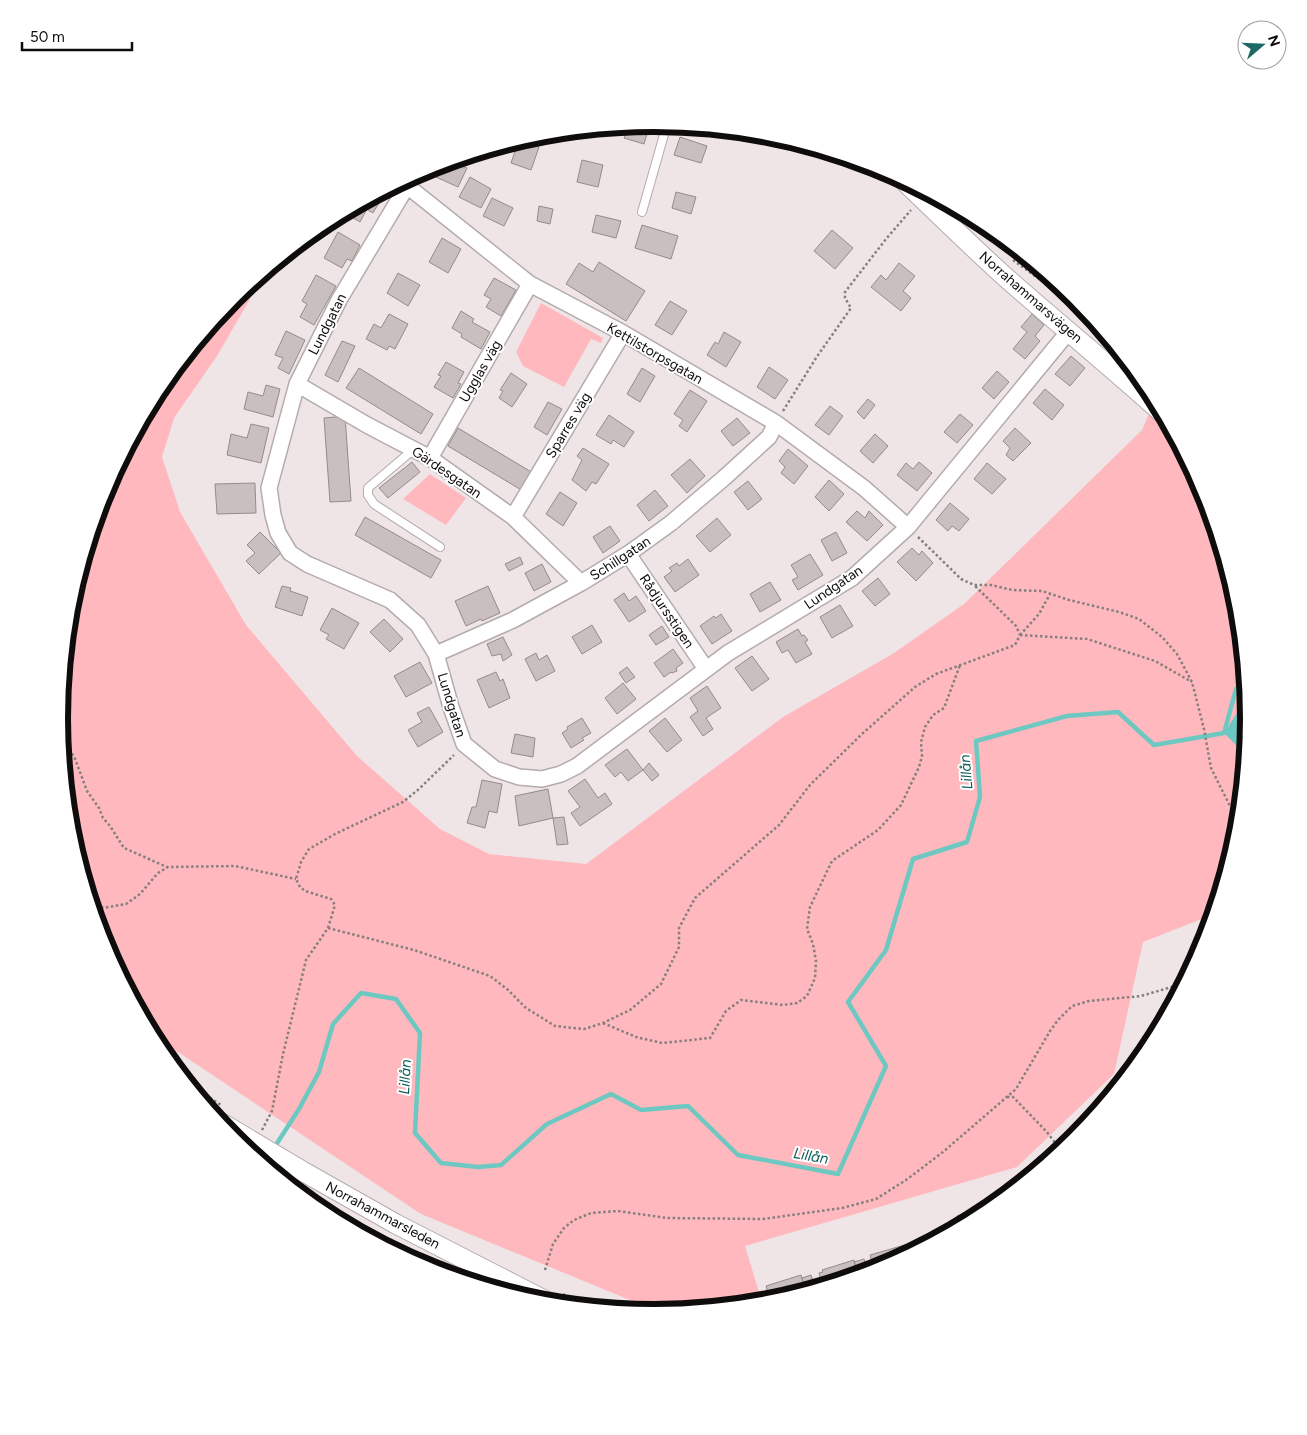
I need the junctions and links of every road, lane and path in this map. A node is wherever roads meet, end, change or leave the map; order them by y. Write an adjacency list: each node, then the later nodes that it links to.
1 (665, 132): 5 (lane)
2 (410, 185): 8 (street, Kettilstorpsgatan)
3 (402, 188): 13 (street, Lundgatan)
4 (918, 195): 6 (street, Norrahammarsvägen)
5 (642, 212)
6 (936, 214): 10 (street, Norrahammarsvägen); 14 (path)
7 (1010, 258): 9 (path)
8 (530, 284): 11 (street, Kettilstorpsgatan); 16 (street, Ugglas väg)
9 (1053, 289)
10 (1069, 331): 12 (street, Norrahammarsvägen); 18 (street, Lundgatan)
11 (623, 333): 14 (street, Kettilstorpsgatan); 17 (street, Sparres väg)
12 (1121, 365)
13 (297, 384): 15 (street, Gärdesgatan); 25 (street, Lundgatan)
14 (776, 423): 18 (street, Kettilstorpsgatan); 20 (street, Schillgatan)
15 (414, 449): 16 (street, Gärdesgatan); 19 (lane)
16 (430, 458): 17 (street, Gärdesgatan)
17 (513, 517): 21 (street, Gärdesgatan)
18 (908, 527): 22 (path); 27 (street, Lundgatan)
19 (440, 547)
20 (628, 554): 21 (street, Schillgatan); 27 (street, Rådjursstigen)
21 (581, 583): 25 (street, Schillgatan)
22 (974, 585): 23 (path); 24 (path)
23 (1050, 594): 24 (path); 28 (path)
24 (1020, 634): 26 (path); 28 (path)
25 (436, 654): 29 (street, Lundgatan)
26 (960, 664): 37 (path); 37 (path)
27 (706, 669): 29 (street, Lundgatan)
28 (1192, 682): 31 (path)
29 (464, 744): 33 (path)
30 (69, 751): 32 (path)
31 (1232, 809)
32 (168, 867): 33 (path); 34 (path)
33 (296, 879): 35 (path)
34 (99, 905)
35 (328, 928): 37 (path); 40 (path)
36 (1174, 986): 38 (path)
37 (603, 1023)
38 (1006, 1097): 41 (path); 42 (path)
39 (225, 1117): 43 (street, Norrahammarsleden, bridge)
40 (266, 1124)
41 (1056, 1143)
42 (545, 1270)
43 (521, 1288)

